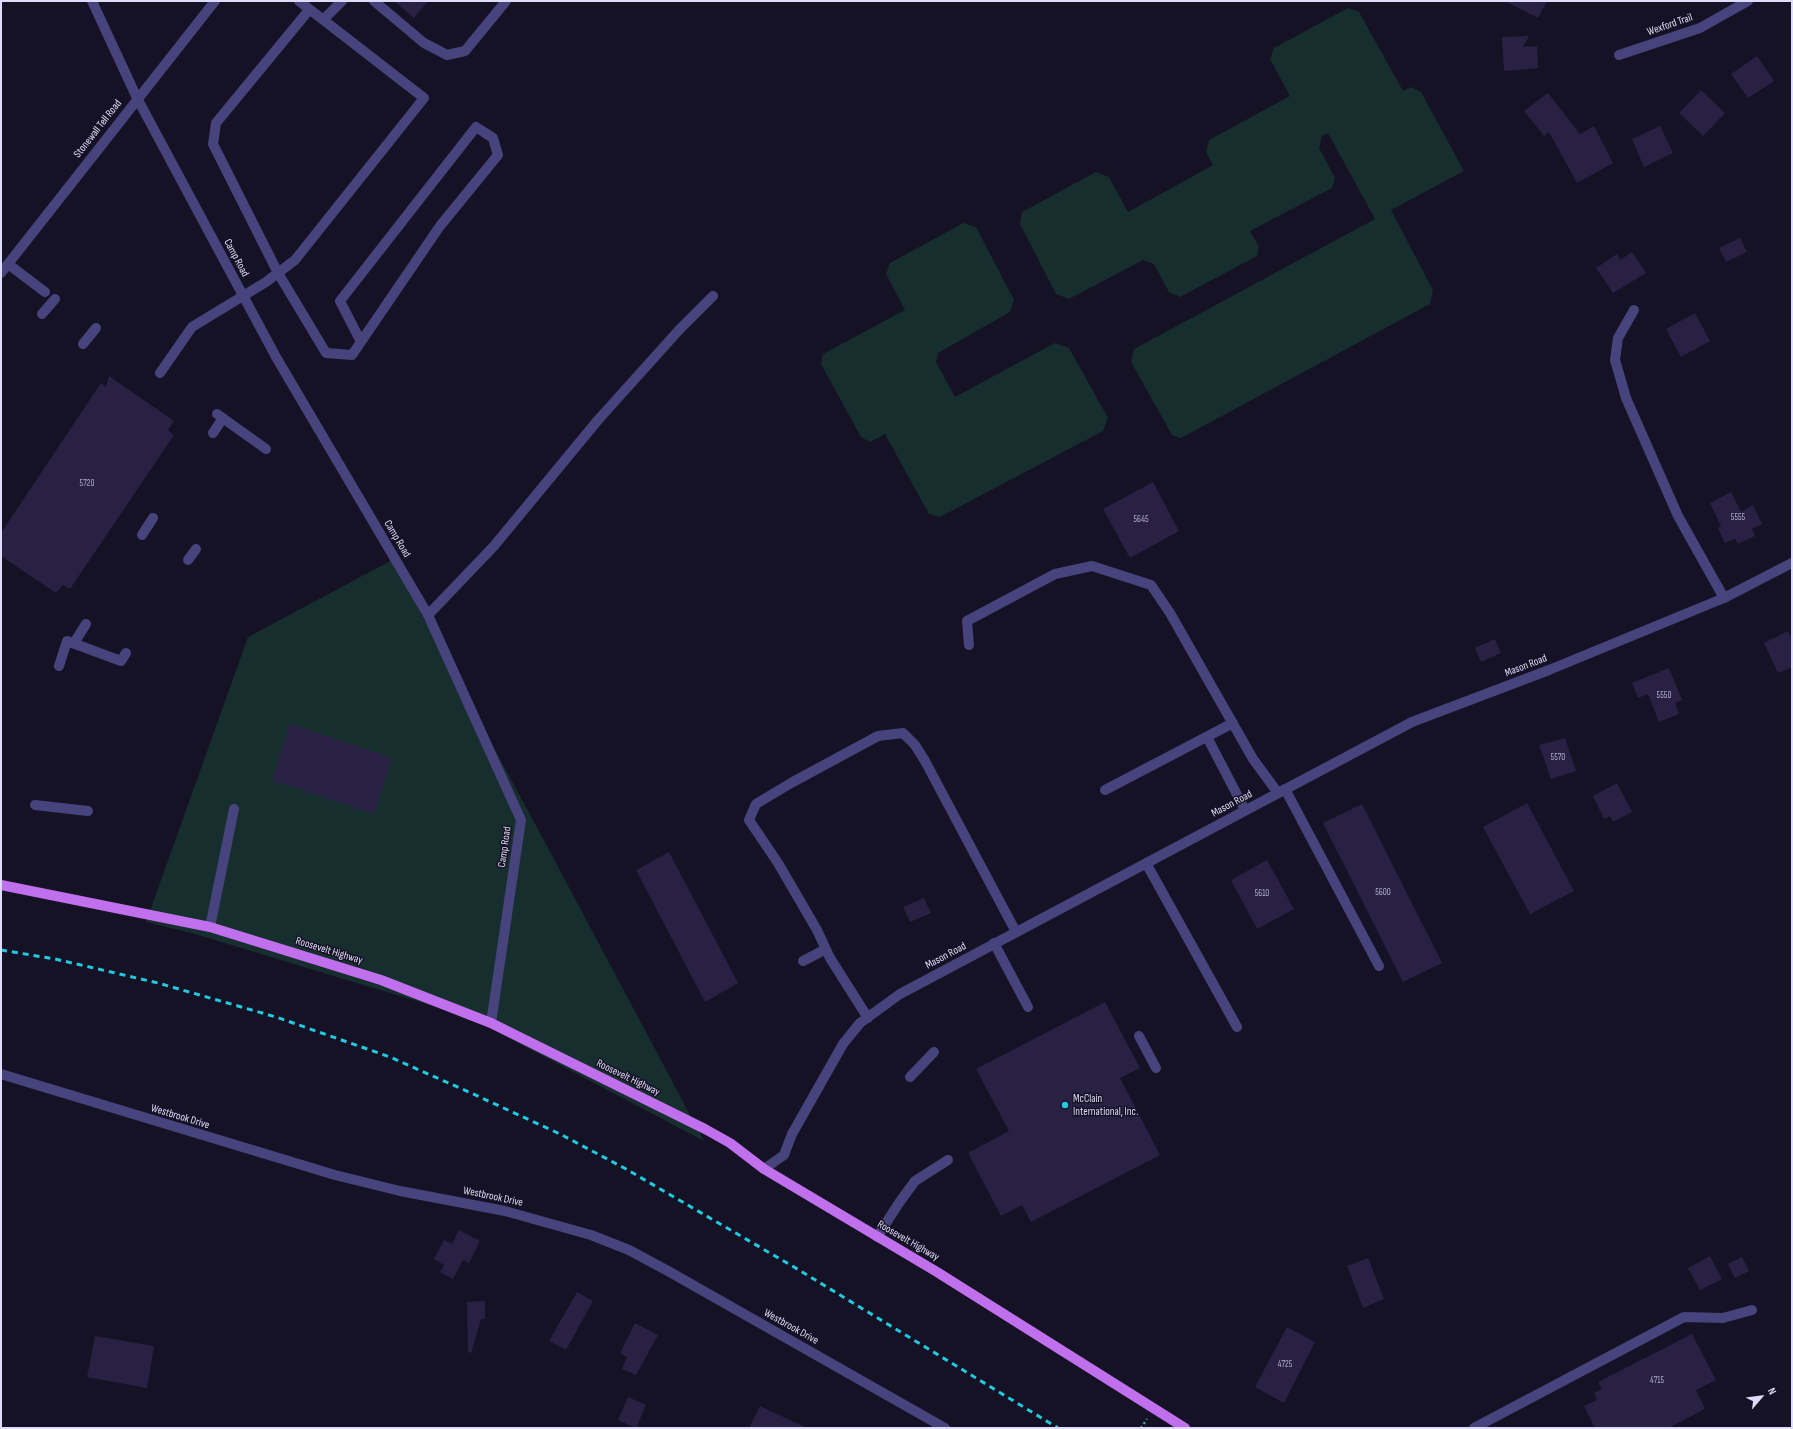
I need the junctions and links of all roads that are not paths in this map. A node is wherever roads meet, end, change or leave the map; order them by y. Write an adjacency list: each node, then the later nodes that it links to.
1 (92, 1): 11 (street, Camp Road)
2 (215, 1): 11 (street, Stonewall Tell Road)
3 (299, 1): 8 (street)
4 (342, 1): 9 (street)
5 (374, 1): 6 (street)
6 (506, 1)
7 (1748, 1): 10 (street, Wexford Trail)
8 (309, 10): 9 (street); 14 (street)
9 (323, 20): 14 (street)
10 (1619, 55)
11 (137, 98): 12 (street, Stonewall Tell Road); 16 (street, Camp Road)
12 (8, 264): 13 (street, Stonewall Tell Road); 15 (street)
13 (1, 273)
14 (278, 273): 16 (street); 22 (street)
15 (45, 292)
16 (243, 296): 24 (street); 33 (street, Camp Road)
17 (713, 296): 33 (street)
18 (55, 299): 20 (street)
19 (1634, 310): 32 (street)
20 (42, 314)
21 (96, 328): 23 (street)
22 (361, 342): 22 (street)
23 (83, 344)
24 (160, 373)
25 (213, 433): 26 (street)
26 (266, 449)
27 (153, 518): 28 (street)
28 (142, 535)
29 (196, 550): 30 (street)
30 (188, 560)
31 (1792, 563): 32 (street, Mason Road)
32 (1724, 598): 42 (street, Mason Road)
33 (428, 616): 57 (street, Camp Road)
34 (86, 624): 35 (street)
35 (74, 644): 37 (street); 38 (street)
36 (969, 645): 39 (street)
37 (126, 653)
38 (59, 666)
39 (1233, 723): 40 (street); 42 (street)
40 (1207, 737): 41 (street); 45 (street)
41 (1105, 790)
42 (1282, 791): 45 (street, Mason Road); 54 (street)
43 (35, 805): 46 (street)
44 (234, 809): 49 (street)
45 (1245, 810): 47 (street, Mason Road)
46 (88, 811)
47 (1146, 863): 50 (street, Mason Road); 58 (street)
48 (1, 885): 49 (main road, Roosevelt Highway)
49 (210, 927): 57 (main road, Roosevelt Highway)
50 (1016, 932): 51 (street, Mason Road); 52 (street)
51 (994, 944): 55 (street); 56 (street, Mason Road)
52 (826, 949): 53 (street); 56 (street)
53 (802, 962)
54 (1379, 966)
55 (1028, 1007)
56 (868, 1018): 65 (street, Mason Road)
57 (491, 1023): 65 (main road, Roosevelt Highway)
58 (1238, 1027)
59 (1139, 1036): 61 (street)
60 (934, 1052): 63 (street)
61 (1156, 1068)
62 (1, 1074): 68 (street, Westbrook Drive)
63 (910, 1077)
64 (948, 1160): 66 (street)
65 (764, 1169): 66 (main road, Roosevelt Highway)
66 (876, 1236): 69 (main road, Roosevelt Highway)
67 (1752, 1310): 70 (street)
68 (945, 1428)
69 (1186, 1428)
70 (1474, 1428)

